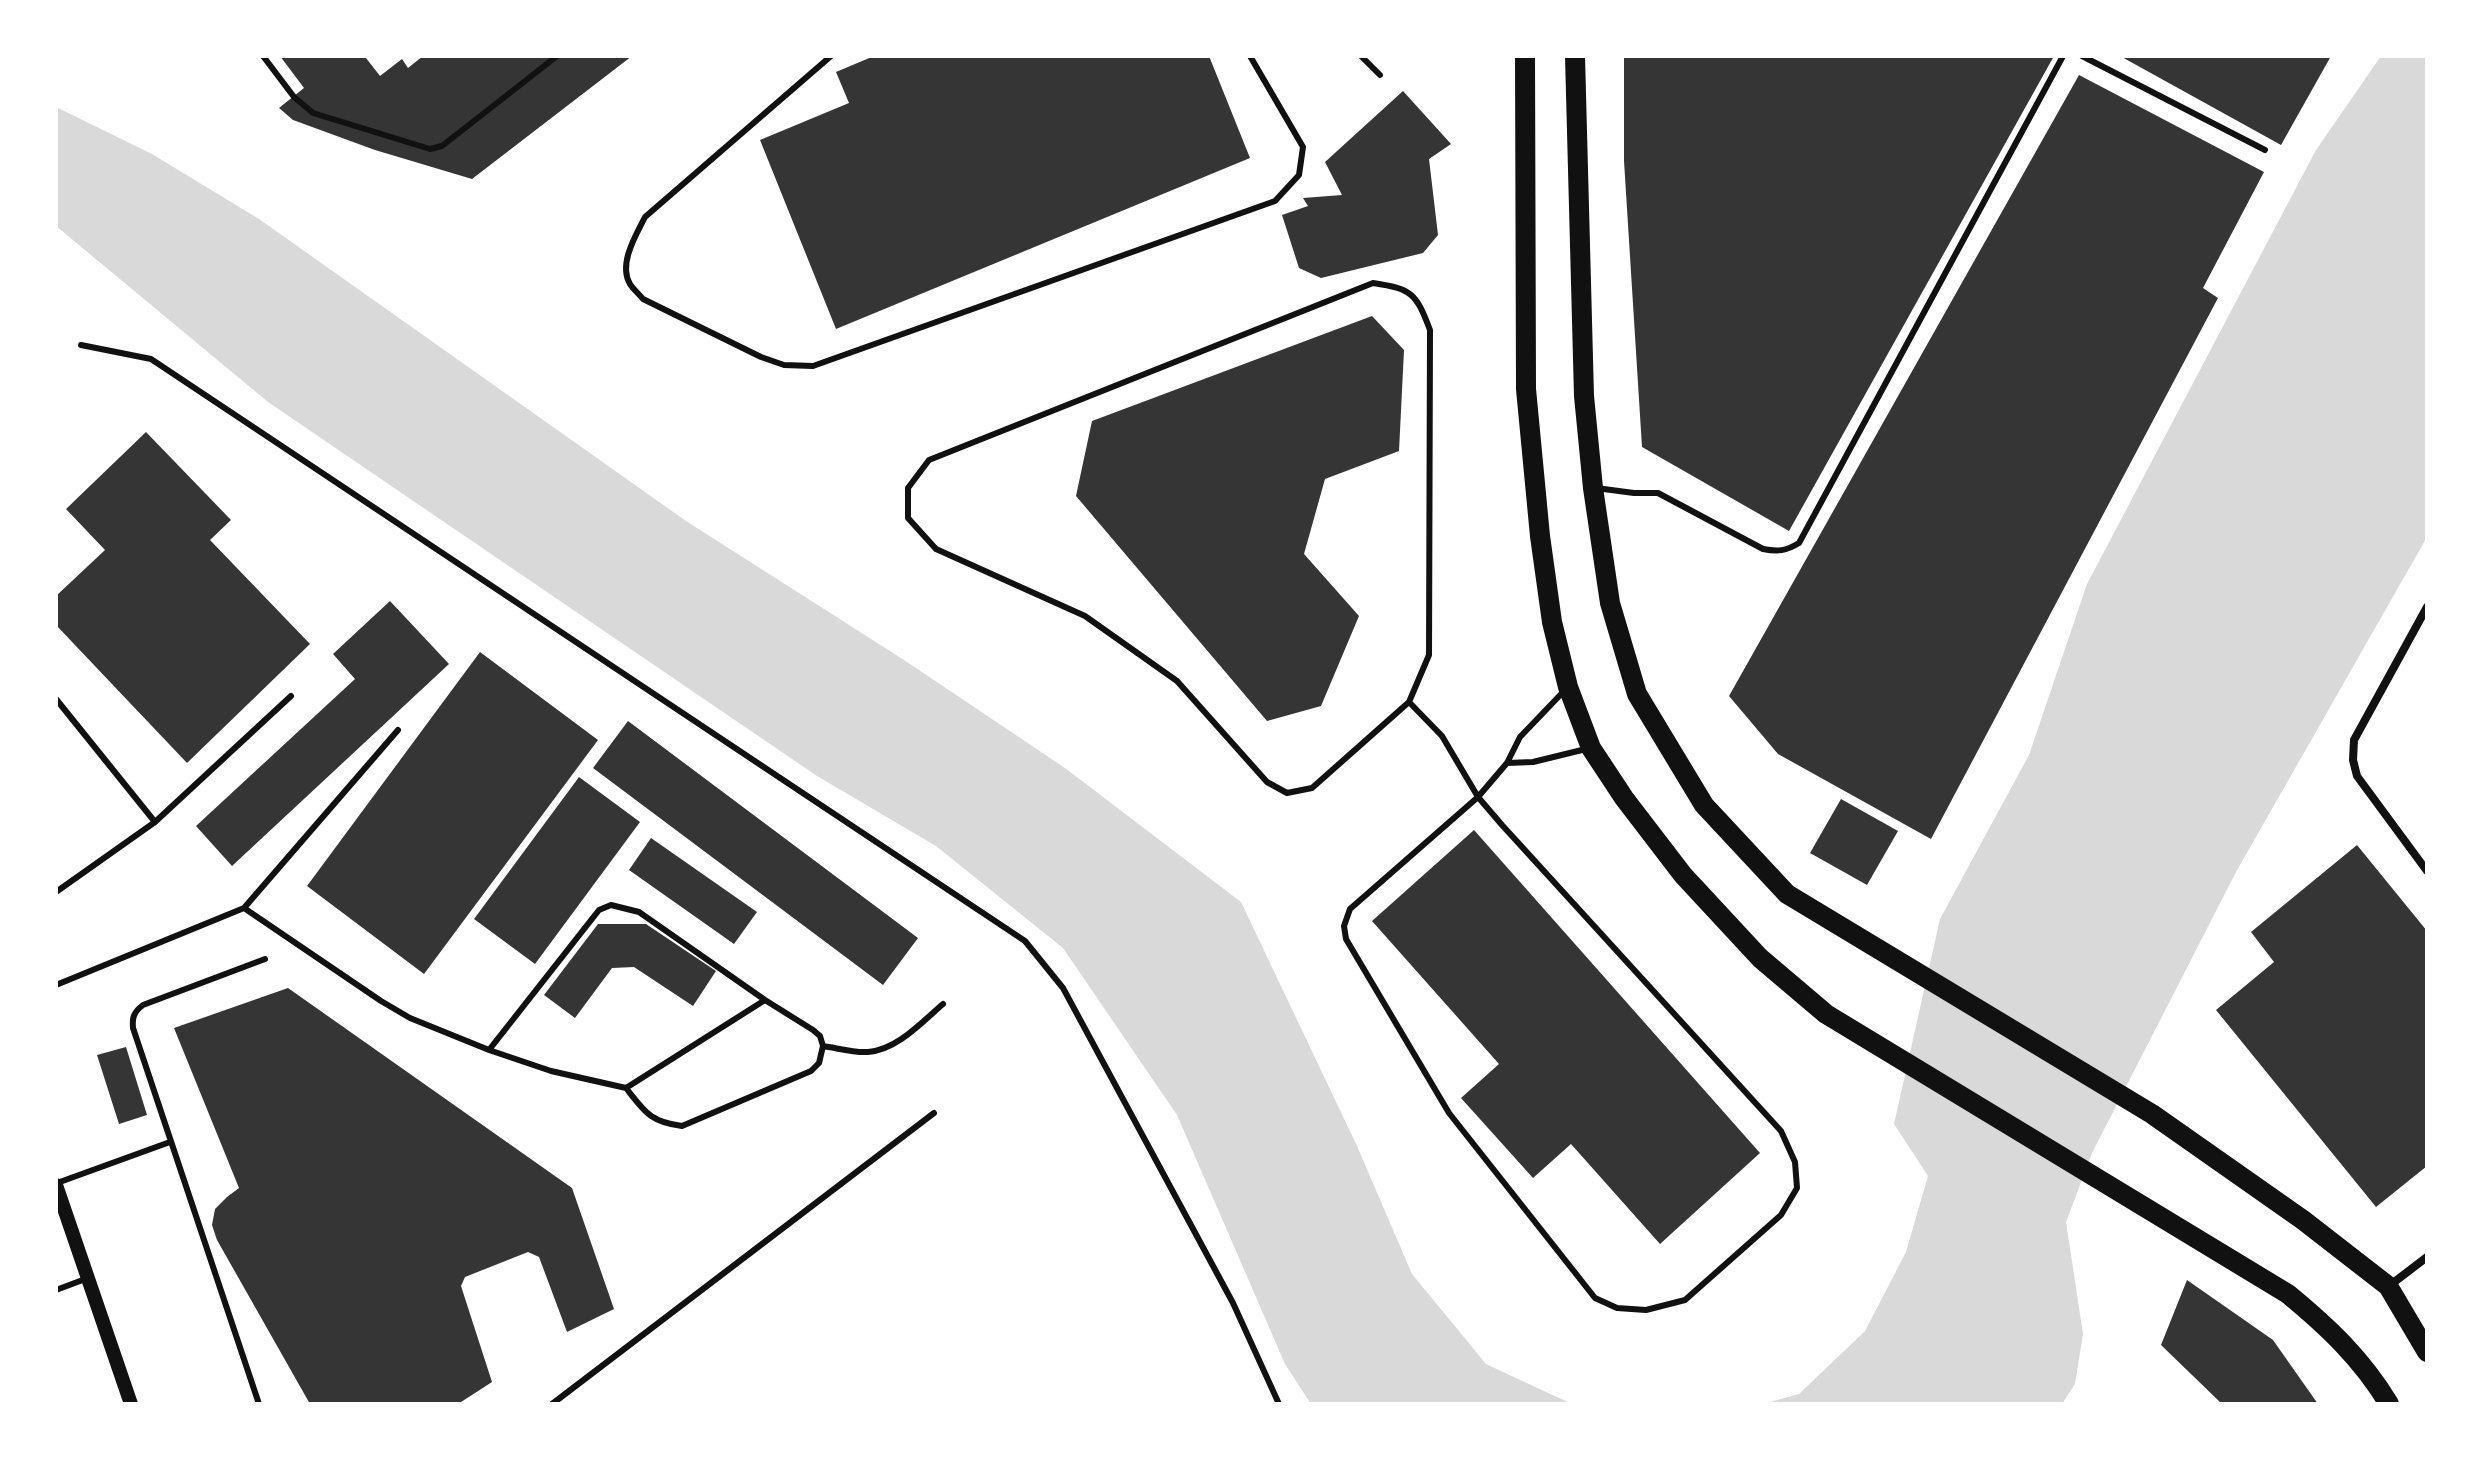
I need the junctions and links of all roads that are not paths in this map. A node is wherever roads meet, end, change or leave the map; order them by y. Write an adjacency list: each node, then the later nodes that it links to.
1 (263, 56): 2 (lane)
2 (557, 56)
3 (831, 56): 4 (lane)
4 (1250, 56)
5 (1361, 56): 10 (lane)
6 (1525, 56): 15 (main road)
7 (1575, 56): 13 (main road)
8 (2063, 56): 13 (lane)
9 (2082, 56): 11 (lane)
10 (1380, 75)
11 (2265, 150)
12 (81, 345): 45 (lane)
13 (1593, 488): 39 (main road)
14 (2427, 607): 24 (street)
15 (1568, 687): 20 (main road); 21 (lane)
16 (291, 696): 23 (lane)
17 (56, 699): 23 (lane)
18 (1409, 702): 18 (lane); 22 (lane)
19 (398, 730): 26 (lane)
20 (1591, 748): 21 (lane); 46 (main road)
21 (1507, 763): 22 (lane)
22 (1478, 797): 22 (lane)
23 (155, 822): 25 (lane)
24 (2427, 871)
25 (56, 892)
26 (244, 908): 28 (lane); 32 (lane)
27 (265, 959): 35 (lane)
28 (56, 985)
29 (765, 1000): 31 (lane); 32 (lane); 33 (lane)
30 (943, 1004): 31 (lane)
31 (823, 1046): 33 (lane)
32 (489, 1050): 33 (lane)
33 (626, 1088)
34 (934, 1113): 44 (lane)
35 (170, 1142): 36 (lane); 43 (lane)
36 (56, 1184): 38 (street)
37 (2427, 1257): 39 (street)
38 (88, 1278): 40 (lane); 42 (street)
39 (2388, 1286): 41 (main road)
40 (56, 1290)
41 (2427, 1352)
42 (131, 1404)
43 (259, 1404)
44 (552, 1404)
45 (1279, 1404)
46 (2389, 1404)

